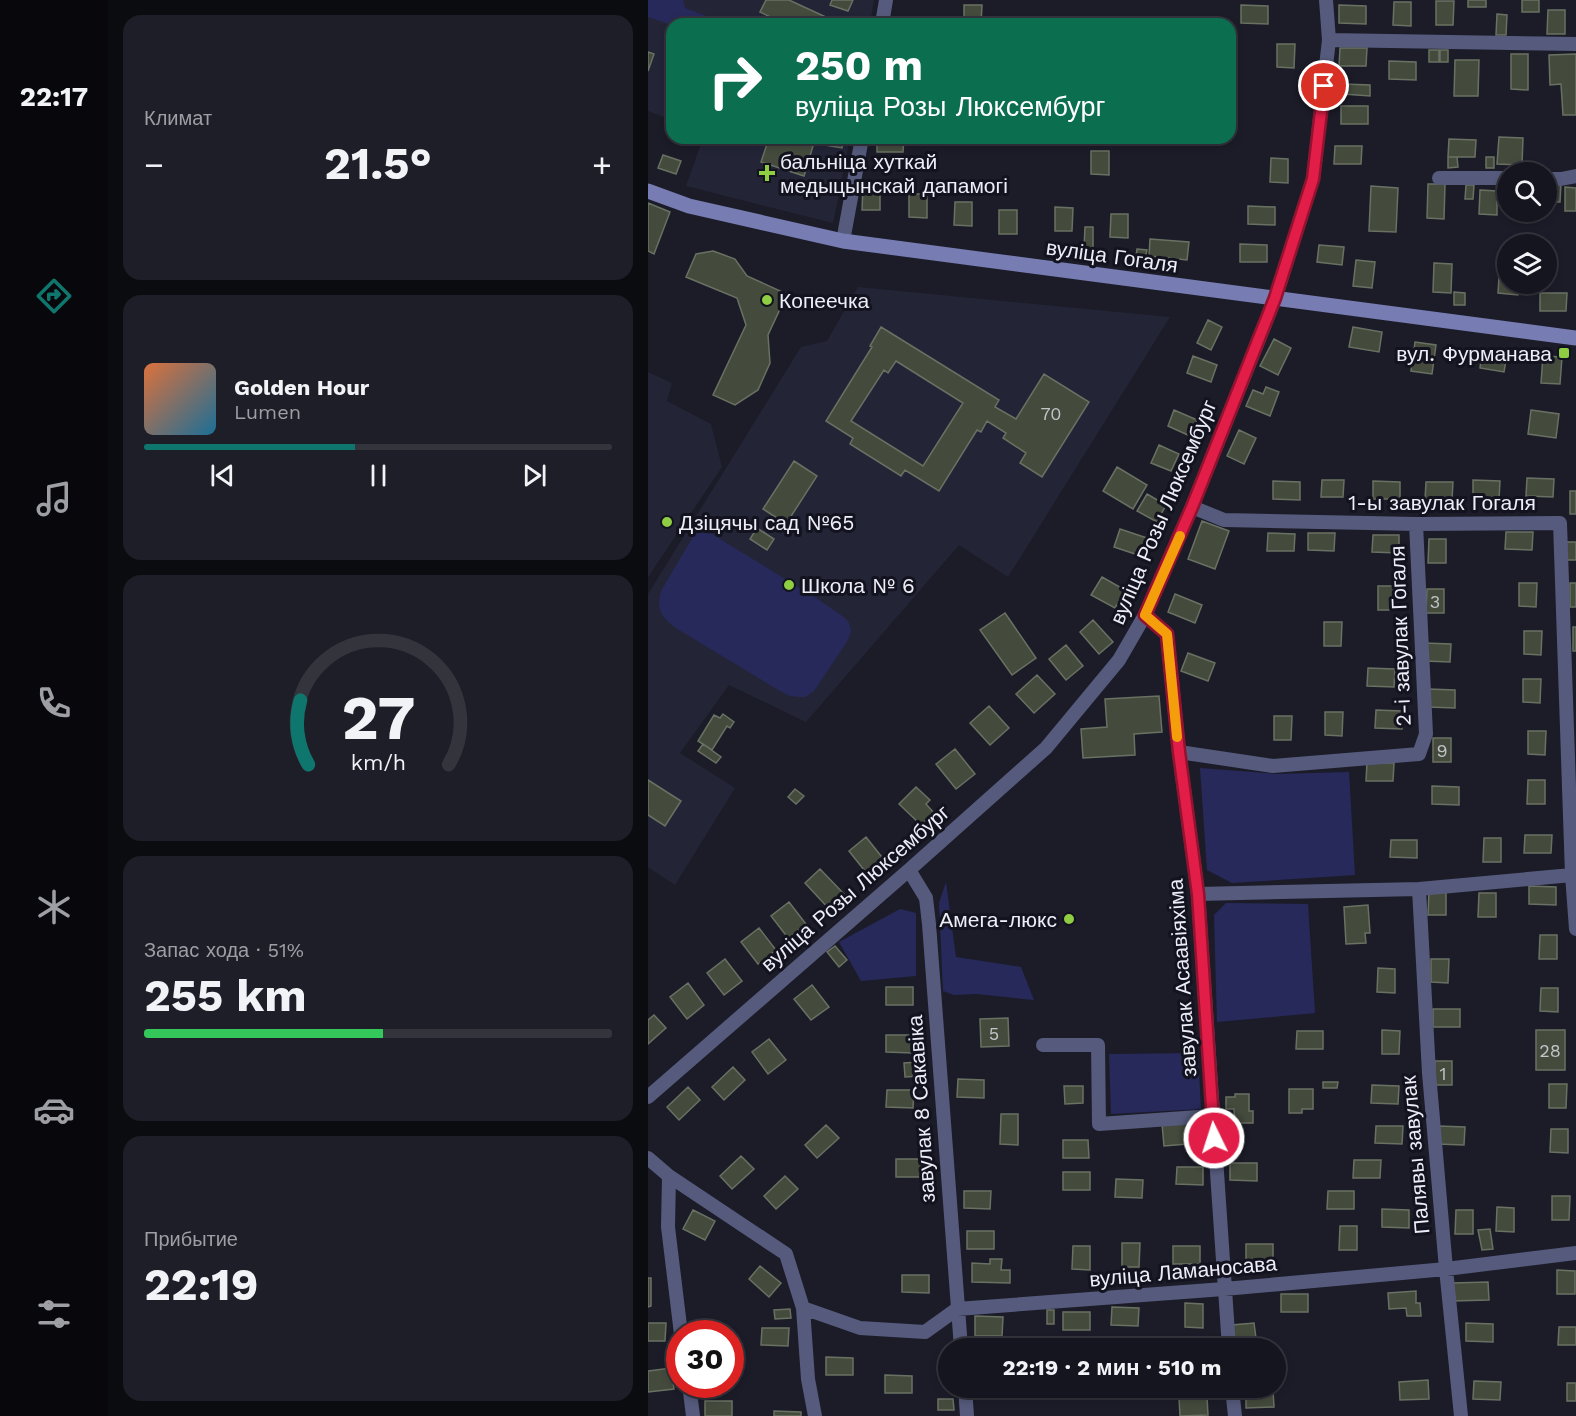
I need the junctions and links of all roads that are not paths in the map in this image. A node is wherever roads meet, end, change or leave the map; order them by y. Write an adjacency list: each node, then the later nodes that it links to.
1 (886, 0): 3 (street)
2 (1326, 0): 4 (street, вуліца Розы Люксембург)
3 (883, 18)
4 (1329, 40): 5 (street); 13 (street, вуліца Розы Люксембург)
5 (1576, 44)
6 (861, 144): 12 (street)
7 (1576, 176): 10 (street)
8 (1439, 178): 9 (street)
9 (1497, 178)
10 (1557, 179)
11 (648, 191): 12 (main road, вуліца Гогаля)
12 (843, 241): 13 (main road, вуліца Гогаля)
13 (1275, 298): 14 (main road, вуліца Гогаля); 15 (street, вуліца Розы Люксембург)
14 (1576, 338)
15 (1192, 507): 16 (street, 1-ы завулак Гогаля); 17 (street, вуліца Розы Люксембург)
16 (1416, 525): 18 (street, 2-і завулак Гогаля); 20 (street, 1-ы завулак Гогаля)
17 (1145, 615): 18 (street, завулак Асаавіяхіма); 19 (street, вуліца Розы Люксембург)
18 (1179, 752): 22 (street, завулак Асаавіяхіма)
19 (909, 870): 25 (street, вуліца Розы Люксембург); 33 (street, завулак 8 Сакавіка)
20 (1572, 875): 21 (street); 23 (street, 1-ы завулак Гогаля)
21 (1419, 889): 22 (street); 30 (street, Палявы завулак)
22 (1198, 894): 26 (street, завулак Асаавіяхіма)
23 (1576, 929)
24 (1043, 1045): 26 (street)
25 (648, 1097)
26 (1213, 1116): 31 (street, завулак Асаавіяхіма)
27 (648, 1158): 28 (street)
28 (669, 1176): 32 (street); 34 (street)
29 (1576, 1253): 30 (street, вуліца Ламаносава)
30 (1446, 1269): 31 (street, вуліца Ламаносава); 44 (street, Палявы завулак)
31 (1224, 1289): 33 (street, вуліца Ламаносава); 36 (street, завулак Асаавіяхіма)
32 (804, 1308): 33 (street); 41 (street)
33 (957, 1309): 35 (street, завулак 8 Сакавіка)
34 (679, 1320)
35 (960, 1338)
36 (1228, 1338)
37 (691, 1398): 40 (street)
38 (965, 1398): 42 (street)
39 (1233, 1398): 43 (street)
40 (693, 1416)
41 (815, 1416)
42 (967, 1416)
43 (1235, 1416)
44 (1461, 1416)

